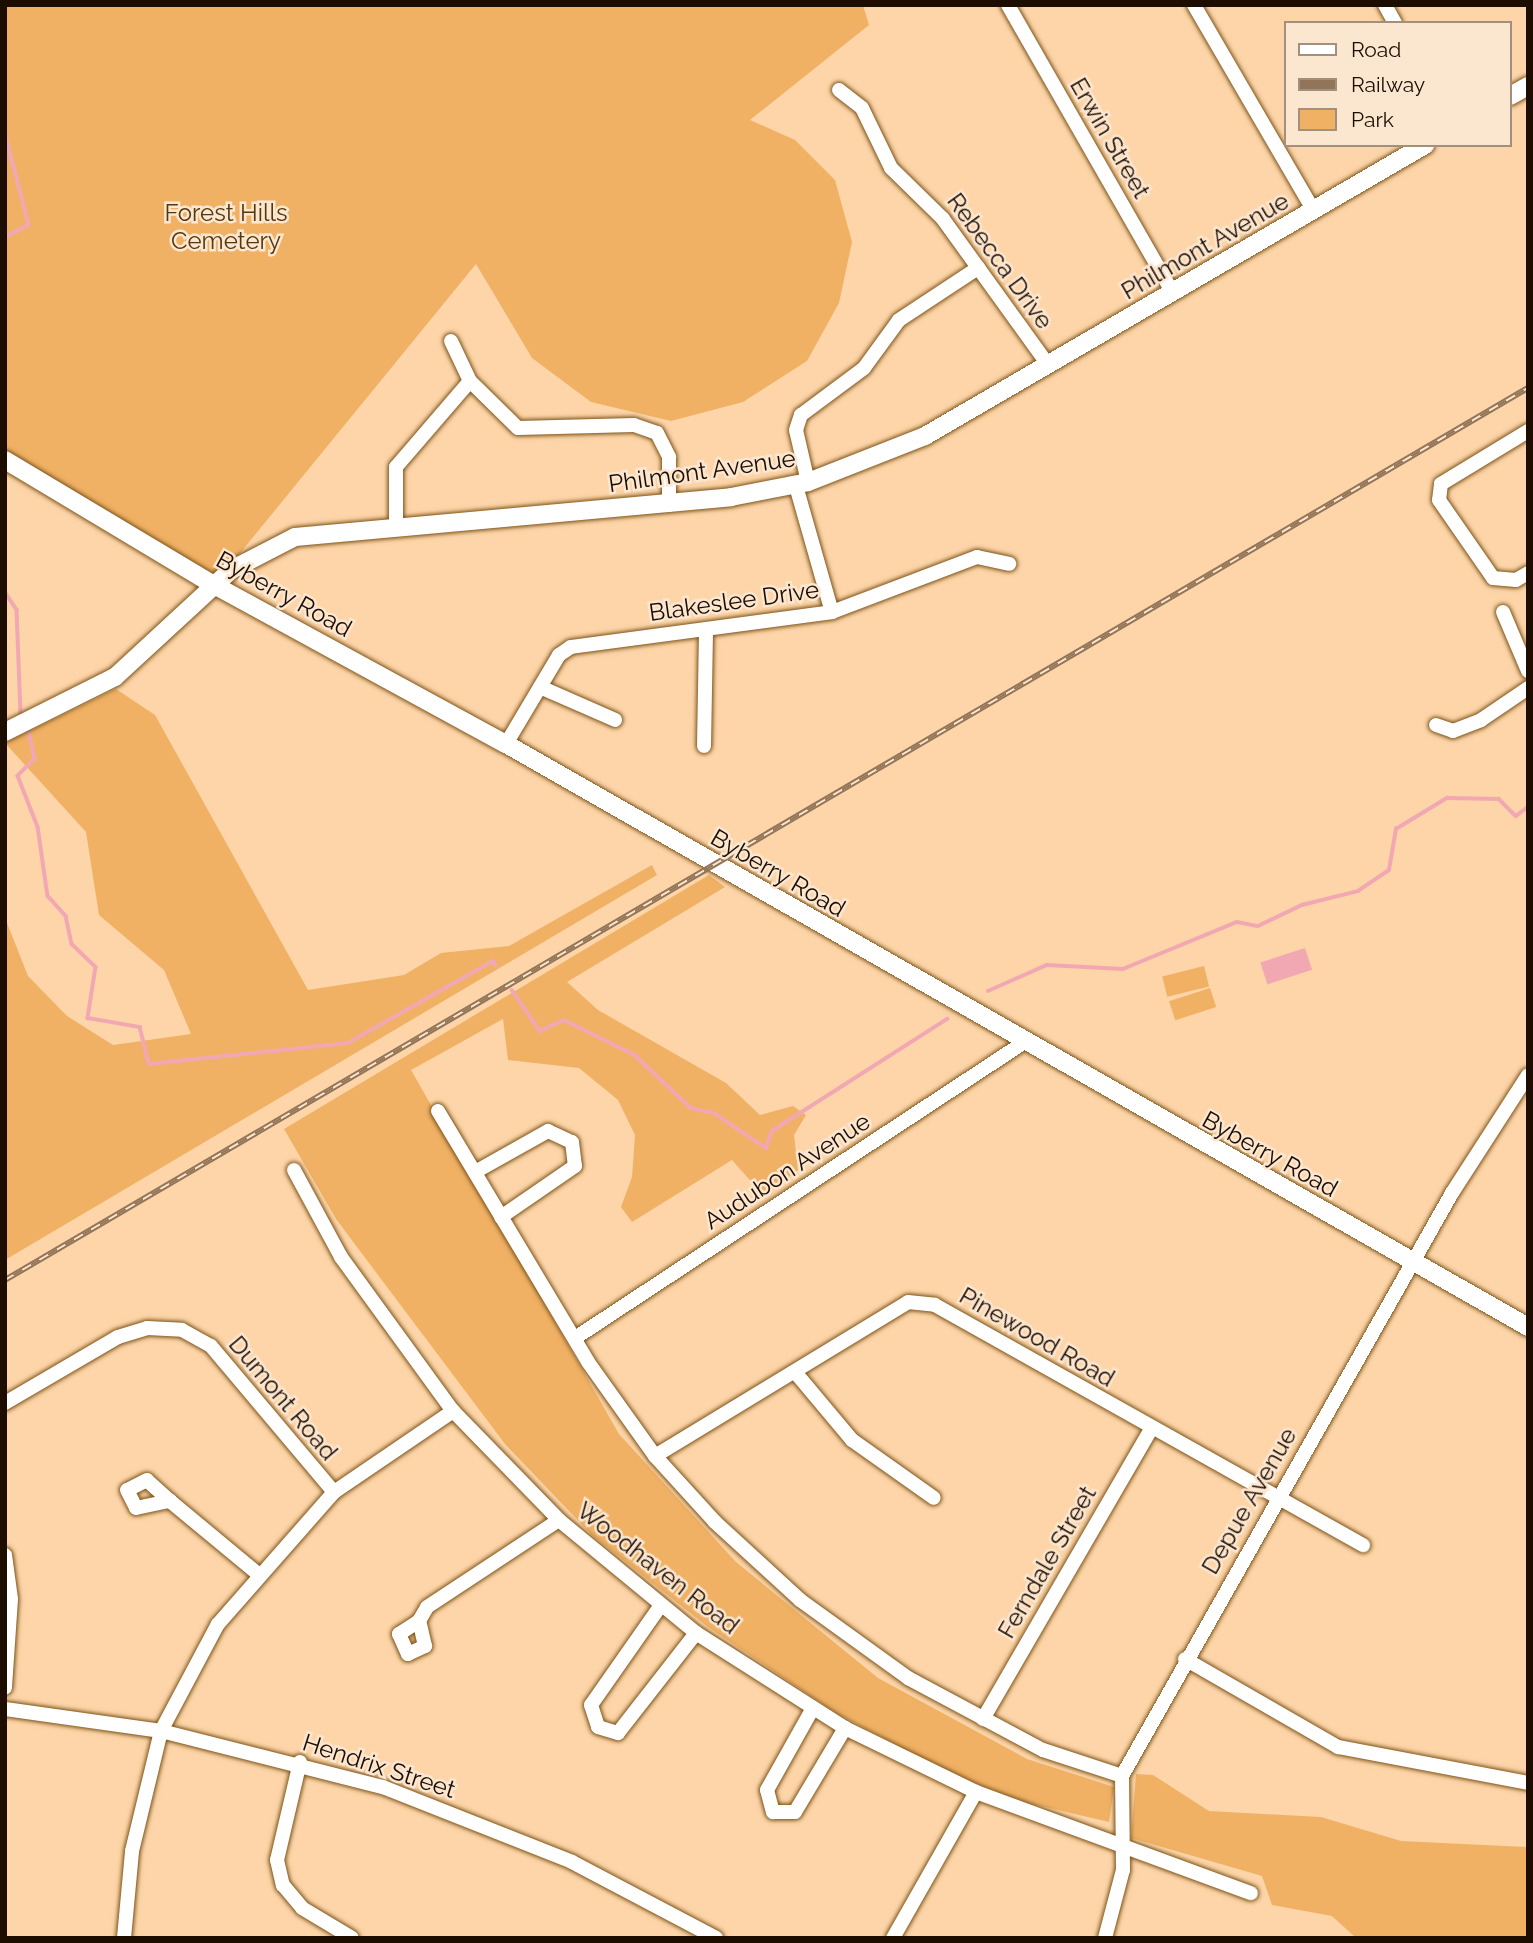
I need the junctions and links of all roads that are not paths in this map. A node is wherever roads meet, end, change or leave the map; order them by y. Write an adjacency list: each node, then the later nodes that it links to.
1 (1008, 5): 11 (street, Erwin Street)
2 (1194, 5): 9 (street)
3 (1385, 5): 4 (street)
4 (1394, 21)
5 (1528, 86): 7 (main road)
6 (839, 90): 10 (street, Rebecca Drive)
7 (1512, 95)
8 (1422, 147): 9 (main road, Philmont Avenue)
9 (1314, 211): 11 (main road, Philmont Avenue)
10 (978, 268): 13 (street, Rebecca Drive); 17 (street)
11 (1173, 293): 13 (main road, Philmont Avenue)
12 (451, 341): 14 (street)
13 (1047, 363): 17 (main road, Philmont Avenue)
14 (470, 381): 18 (street); 19 (street)
15 (1528, 431): 21 (street)
16 (5, 460): 22 (main road, Byberry Road)
17 (802, 484): 18 (main road, Philmont Avenue); 23 (street)
18 (669, 505): 19 (main road, Philmont Avenue)
19 (396, 524): 22 (main road, Philmont Avenue)
20 (1009, 564): 23 (street, Blakeslee Drive)
21 (1528, 573)
22 (215, 585): 31 (main road, Philmont Avenue); 32 (main road, Byberry Road)
23 (832, 612): 25 (street, Blakeslee Drive)
24 (1503, 612): 26 (street)
25 (706, 631): 27 (street, Blakeslee Drive); 33 (street)
26 (1528, 671)
27 (540, 687): 29 (street); 32 (street, Blakeslee Drive)
28 (1528, 688): 30 (street)
29 (615, 720)
30 (1436, 725)
31 (5, 732)
32 (506, 744): 34 (main road, Byberry Road)
33 (704, 746)
34 (1023, 1043): 40 (main road, Byberry Road); 42 (street, Audubon Avenue)
35 (1528, 1076): 40 (street, Depue Avenue)
36 (438, 1111): 38 (street)
37 (294, 1170): 45 (street, Woodhaven Road)
38 (475, 1172): 39 (street); 39 (street)
39 (502, 1217): 42 (street)
40 (1413, 1262): 41 (main road, Byberry Road); 50 (street, Depue Avenue)
41 (1528, 1327)
42 (575, 1338): 47 (street)
43 (796, 1372): 46 (street, Pinewood Road); 47 (street, Pinewood Road); 49 (street)
44 (5, 1403): 48 (street, Dumont Road)
45 (453, 1411): 48 (street); 52 (street, Woodhaven Road)
46 (1151, 1429): 50 (street, Pinewood Road); 63 (street, Ferndale Street)
47 (655, 1456): 63 (street)
48 (334, 1492): 55 (street)
49 (934, 1498)
50 (1277, 1499): 53 (street, Pinewood Road); 59 (street, Depue Avenue)
51 (170, 1501): 55 (street)
52 (559, 1520): 56 (street, Woodhaven Road); 57 (street)
53 (1363, 1545)
54 (5, 1555): 60 (street)
55 (257, 1573): 65 (street)
56 (662, 1605): 58 (street, Woodhaven Road); 58 (street)
57 (419, 1621)
58 (695, 1633): 61 (street, Woodhaven Road)
59 (1185, 1659): 67 (street, Depue Avenue); 68 (street)
60 (5, 1688)
61 (813, 1708): 64 (street, Woodhaven Road); 64 (street)
62 (5, 1709): 65 (street, Hendrix Street)
63 (983, 1719): 67 (street)
64 (845, 1728): 69 (street, Woodhaven Road)
65 (161, 1731): 66 (street, Hendrix Street); 73 (street)
66 (300, 1762): 72 (street, Hendrix Street); 74 (street)
67 (1122, 1776): 70 (street, Depue Avenue)
68 (1528, 1783)
69 (976, 1792): 70 (street, Woodhaven Road); 75 (street)
70 (1123, 1845): 71 (street); 76 (street, Depue Avenue)
71 (1251, 1893)
72 (711, 1936)
73 (124, 1938)
74 (352, 1938)
75 (893, 1938)
76 (1105, 1938)

